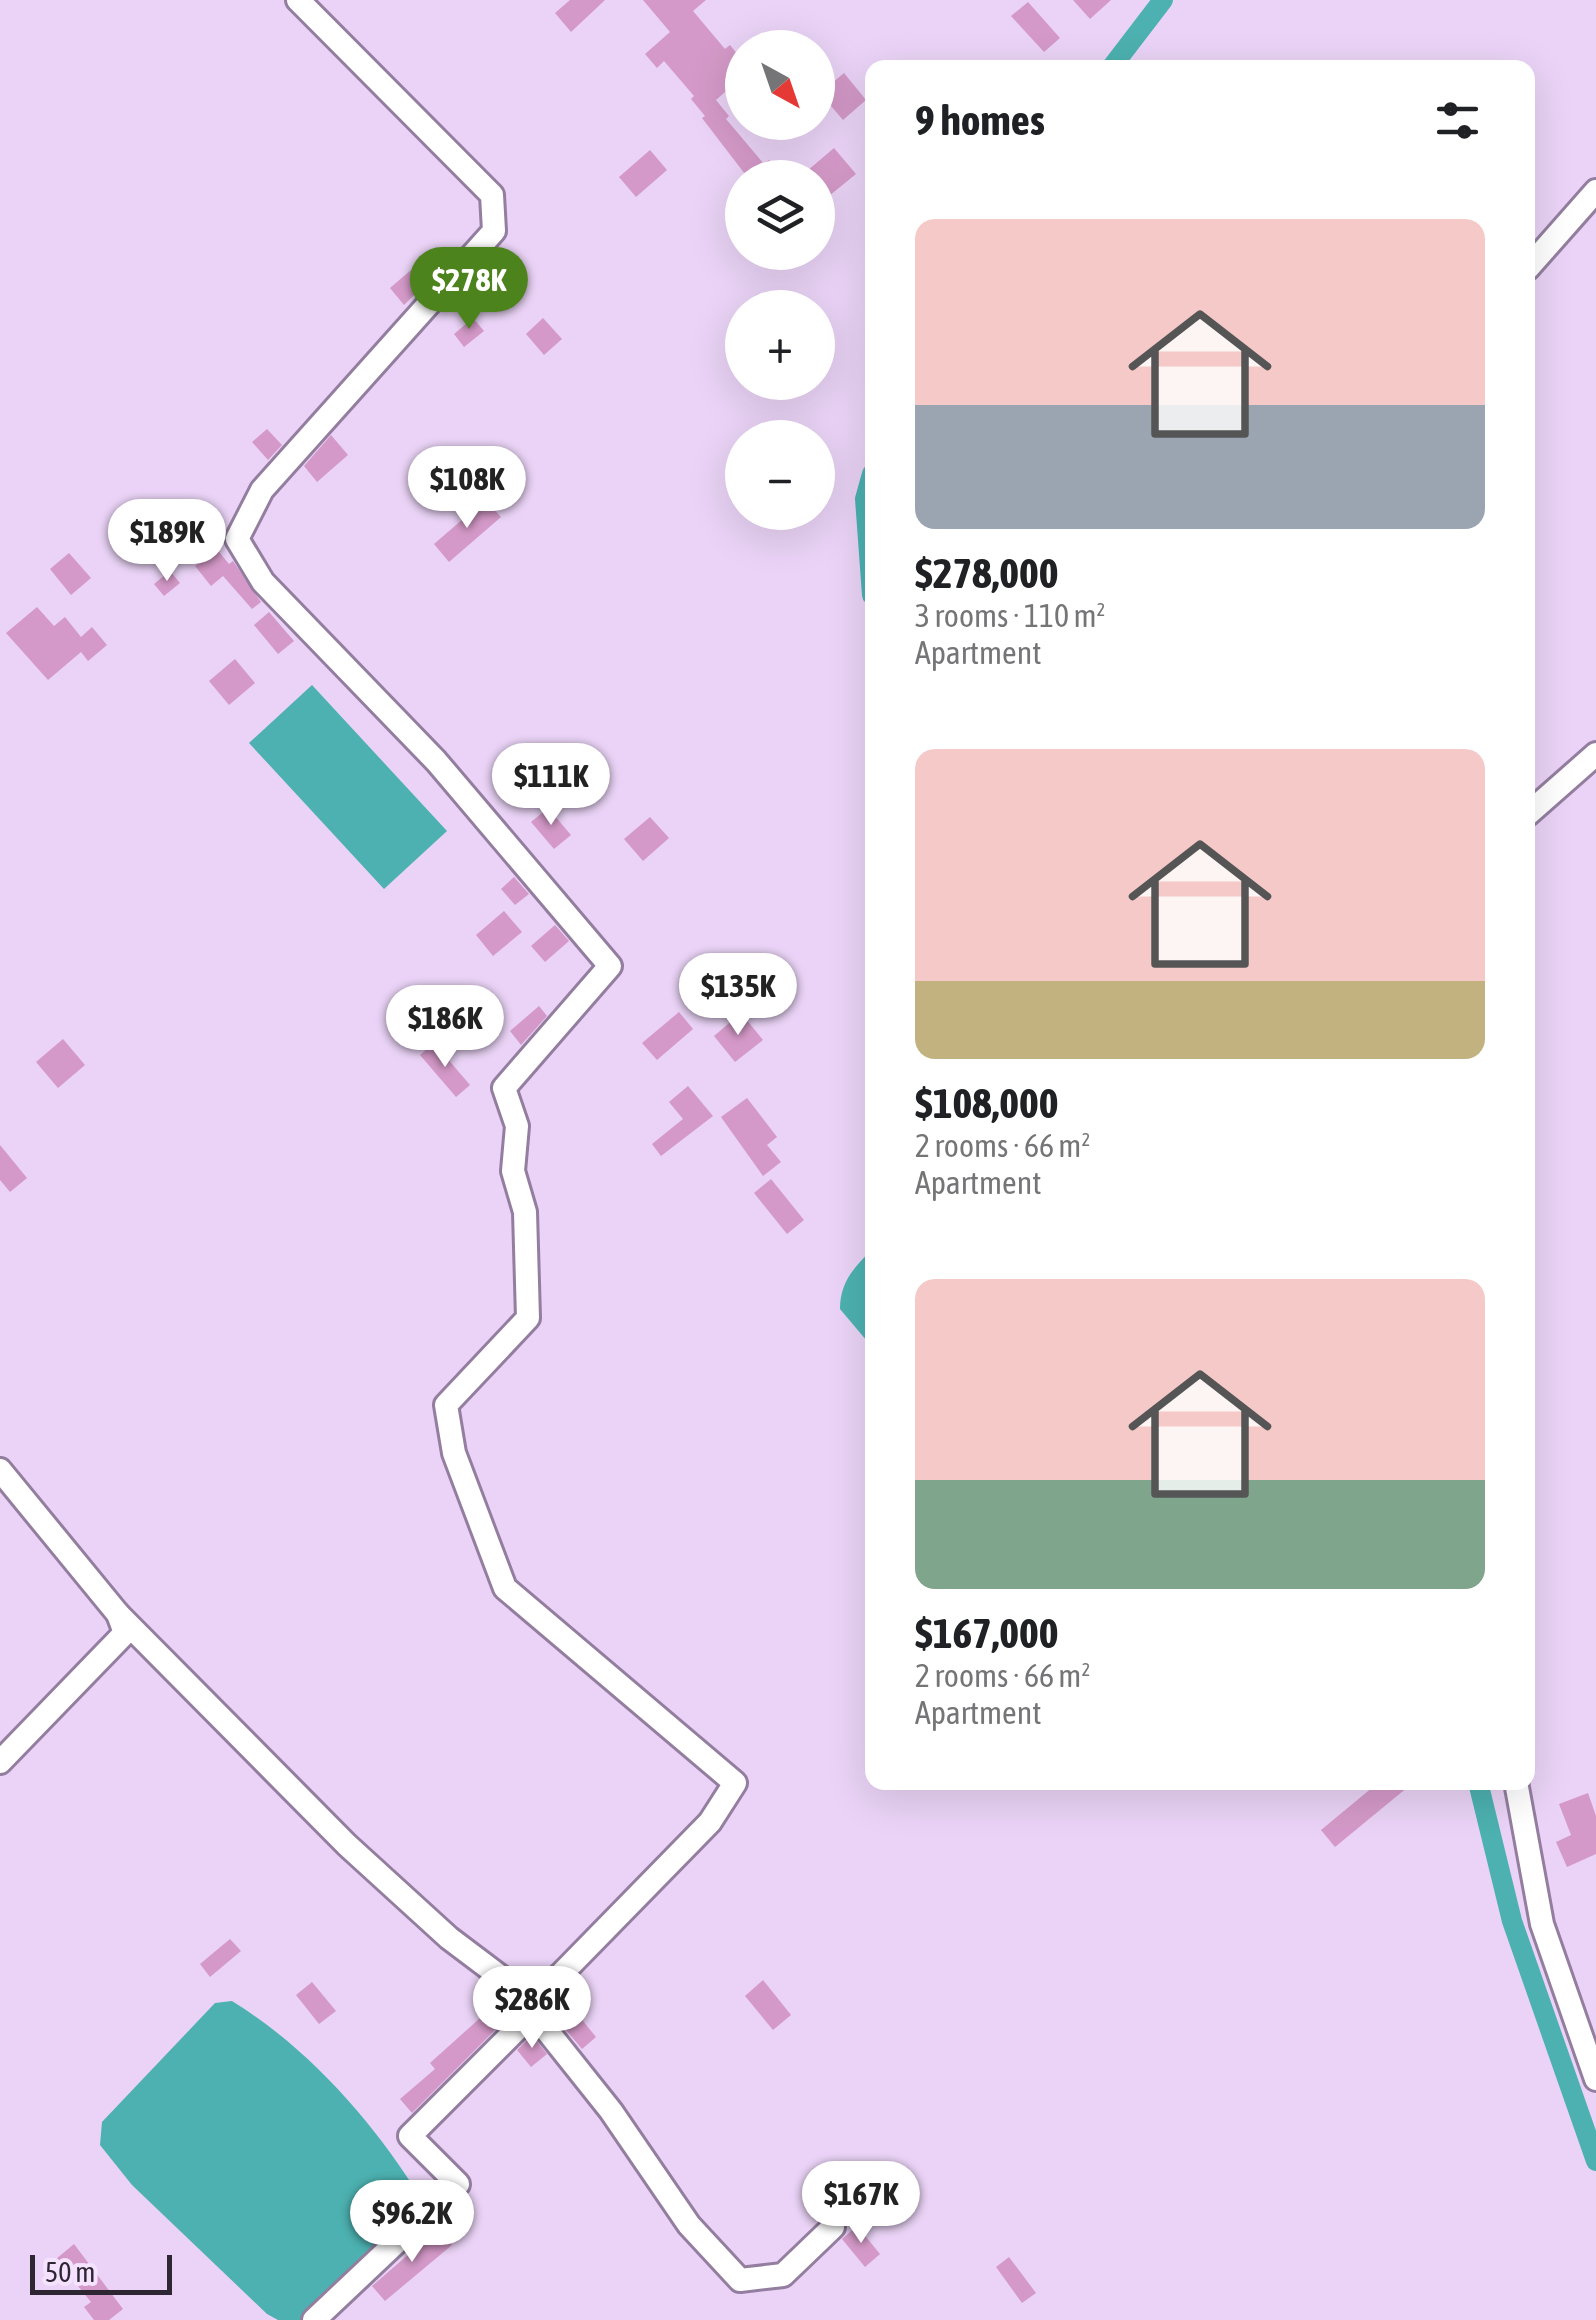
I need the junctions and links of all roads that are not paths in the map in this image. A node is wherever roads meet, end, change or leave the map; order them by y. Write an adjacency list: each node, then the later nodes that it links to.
1 (298, 0): 10 (street)
2 (1596, 191): 3 (street)
3 (1535, 260)
4 (1596, 754): 5 (street)
5 (1535, 808)
6 (0, 1470): 7 (street)
7 (118, 1614): 8 (street); 10 (street)
8 (0, 1762)
9 (1517, 1790): 11 (street)
10 (533, 2007): 12 (street); 13 (street)
11 (1596, 2079)
12 (834, 2228)
13 (314, 2320)

